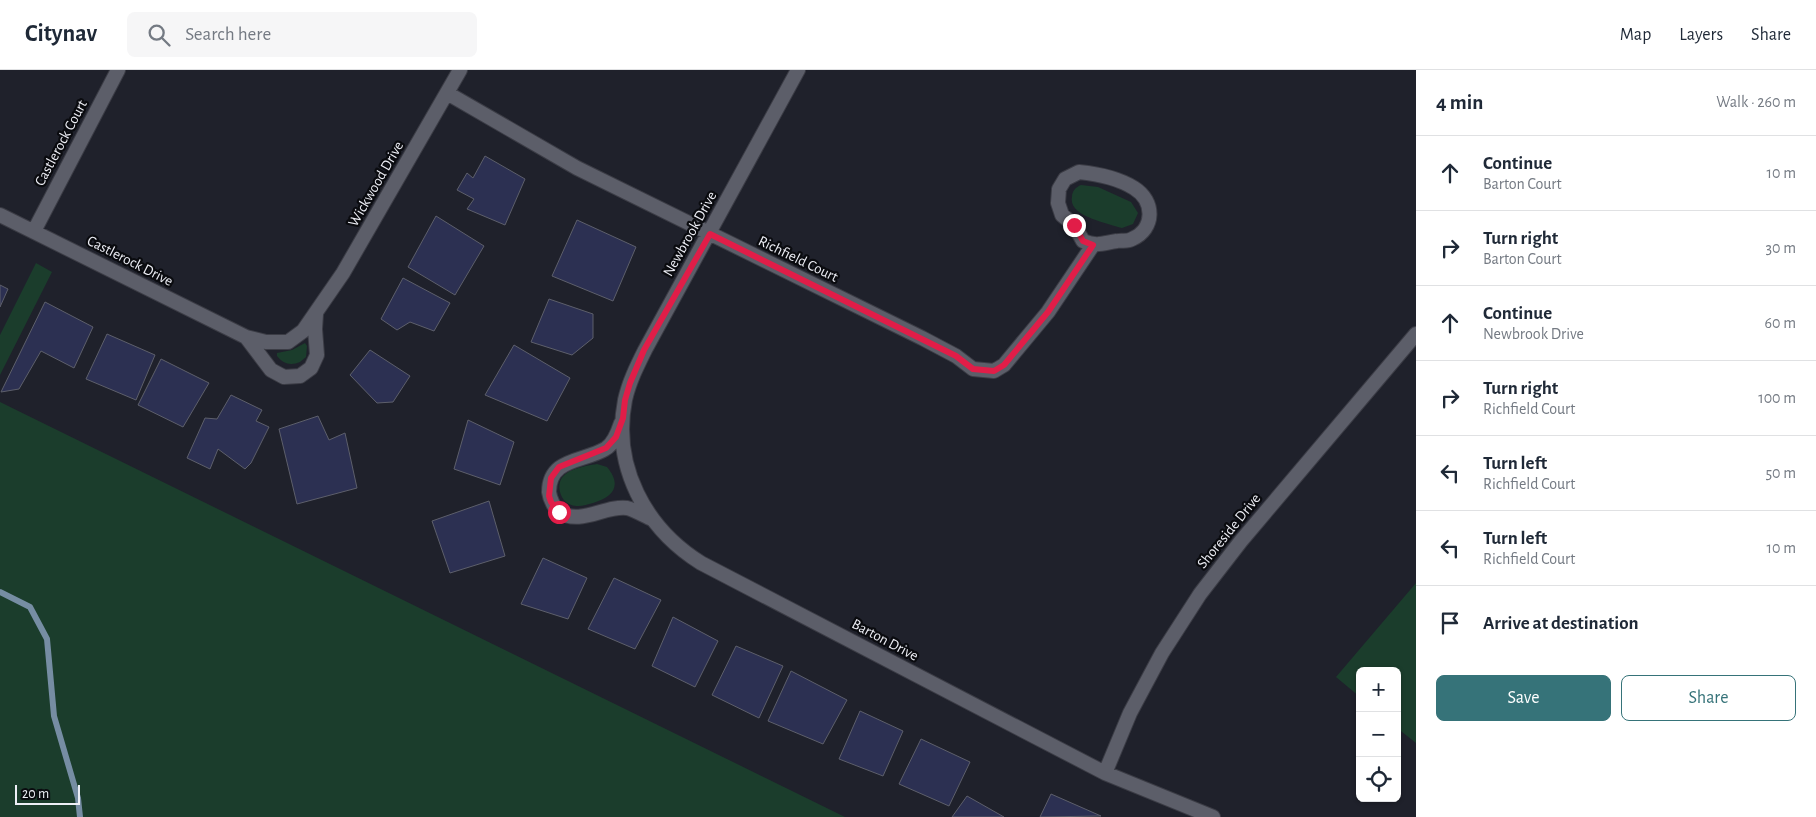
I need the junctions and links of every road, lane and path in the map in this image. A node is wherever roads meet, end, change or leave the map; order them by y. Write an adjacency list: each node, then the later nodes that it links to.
1 (118, 70): 6 (street, Castlerock Court)
2 (460, 70): 4 (street, Wickwood Drive)
3 (798, 70): 7 (street, Newbrook Drive)
4 (447, 93): 7 (street, Richfield Court); 9 (street, Wickwood Drive)
5 (0, 215): 6 (street, Castlerock Drive)
6 (34, 231): 11 (street, Castlerock Drive)
7 (710, 234): 8 (street, Richfield Court); 13 (street, Newbrook Drive)
8 (1093, 245): 8 (street)
9 (316, 313): 11 (street, Castlerock Drive); 12 (street, Wickwood Drive)
10 (1416, 334): 15 (street, Shoreside Drive)
11 (246, 337): 12 (street, Castlerock Drive)
12 (288, 342)
13 (623, 418): 14 (street, Barton Drive); 14 (street)
14 (653, 520): 15 (street, Barton Drive)
15 (1105, 773): 16 (street, Barton Drive)
16 (1213, 817)

